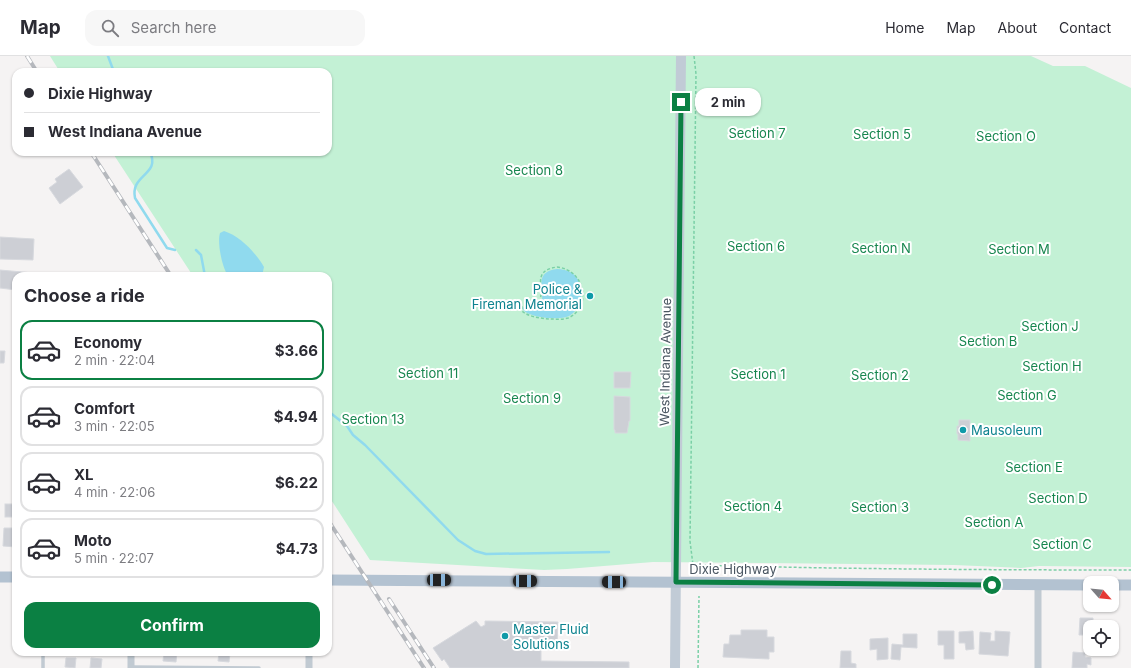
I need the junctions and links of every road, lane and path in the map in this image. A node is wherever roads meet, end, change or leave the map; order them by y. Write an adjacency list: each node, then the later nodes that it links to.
1 (681, 56): 8 (main road, West Indiana Avenue)
2 (694, 56): 4 (path)
3 (553, 268): 3 (path)
4 (1131, 570)
5 (0, 577): 6 (main road)
6 (12, 577)
7 (332, 580): 8 (main road, Dixie Highway)
8 (676, 582): 12 (main road, Dixie Highway); 23 (main road, West Indiana Avenue)
9 (1131, 584): 11 (main road)
10 (1083, 585): 12 (main road, Dixie Highway)
11 (1119, 585)
12 (1038, 586): 25 (street)
13 (699, 596): 24 (path)
14 (43, 656): 17 (lane)
15 (131, 656): 18 (street)
16 (309, 656): 22 (street)
17 (43, 668)
18 (131, 668): 19 (lane)
19 (221, 668): 20 (lane)
20 (259, 668)
21 (306, 668): 22 (lane)
22 (309, 668)
23 (675, 668)
24 (698, 668)
25 (1038, 668)

